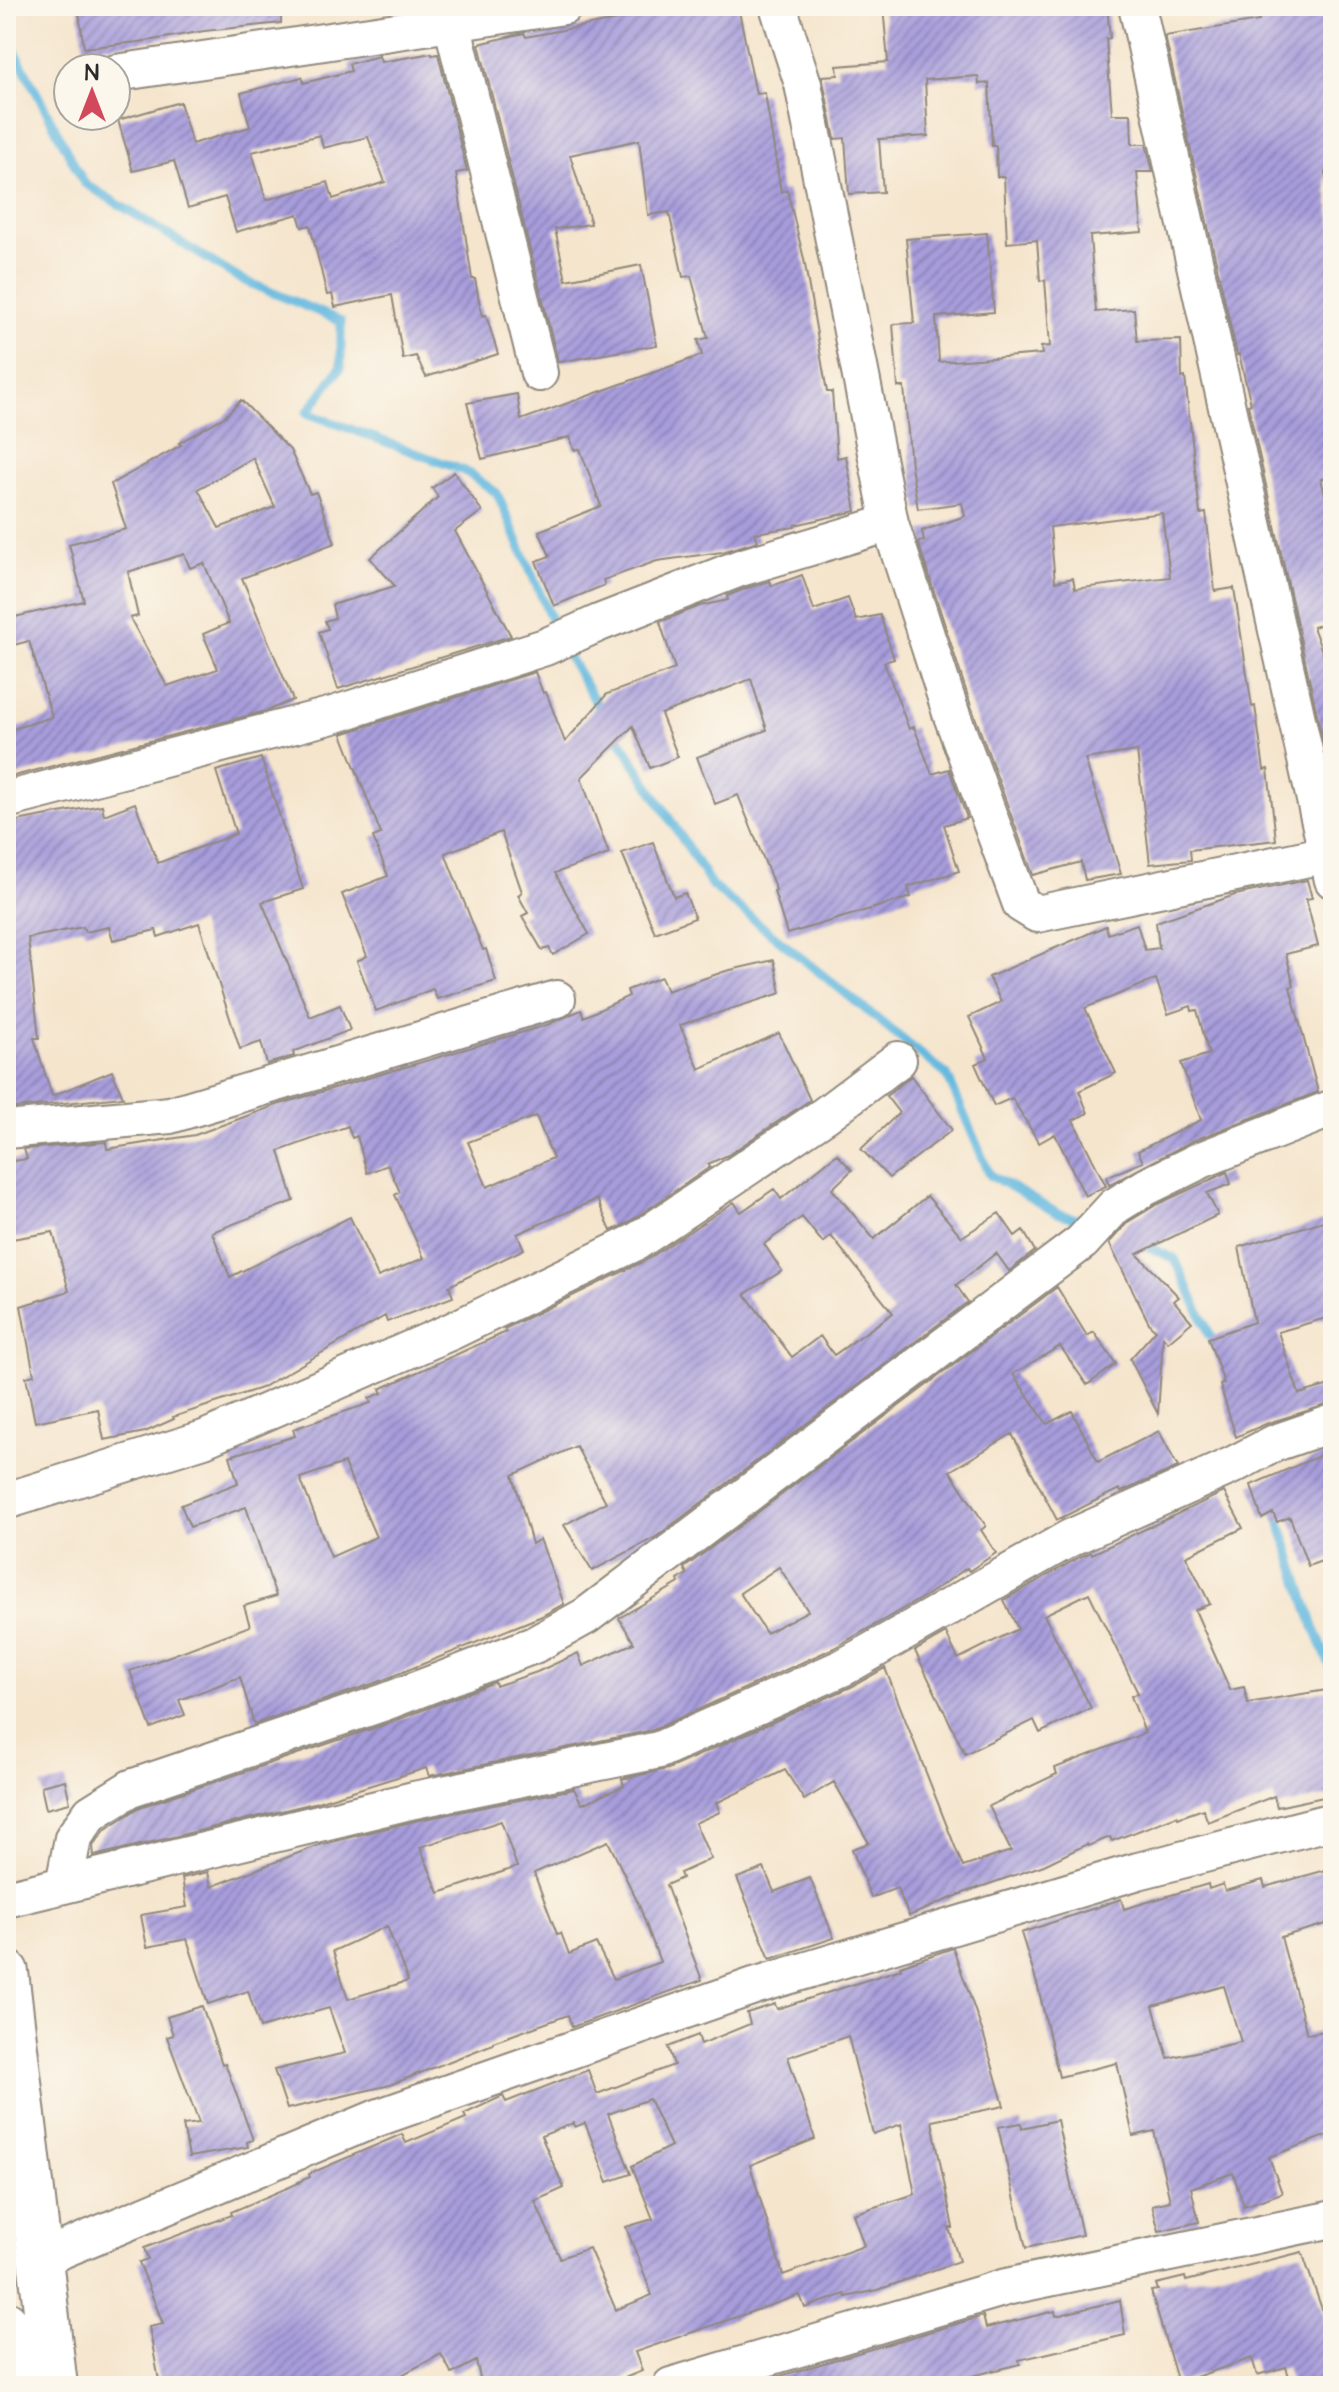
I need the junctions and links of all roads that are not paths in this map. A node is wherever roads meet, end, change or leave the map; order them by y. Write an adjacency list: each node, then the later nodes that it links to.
1 (564, 6): 4 (street)
2 (778, 6): 7 (street)
3 (1137, 6): 9 (street)
4 (452, 23): 5 (street); 6 (street)
5 (132, 71)
6 (539, 373)
7 (890, 523): 8 (street); 9 (street)
8 (6, 800)
9 (1331, 863)
10 (557, 999): 13 (street)
11 (898, 1060): 15 (street)
12 (1333, 1108): 17 (street)
13 (6, 1130)
14 (1333, 1423): 17 (street)
15 (6, 1501)
16 (1333, 1821): 21 (street)
17 (64, 1885): 18 (street)
18 (6, 1899)
19 (6, 1972): 21 (highway)
20 (1333, 2219): 25 (street)
21 (40, 2259): 24 (highway)
22 (6, 2324): 23 (highway)
23 (13, 2386)
24 (55, 2386)
25 (671, 2386)

